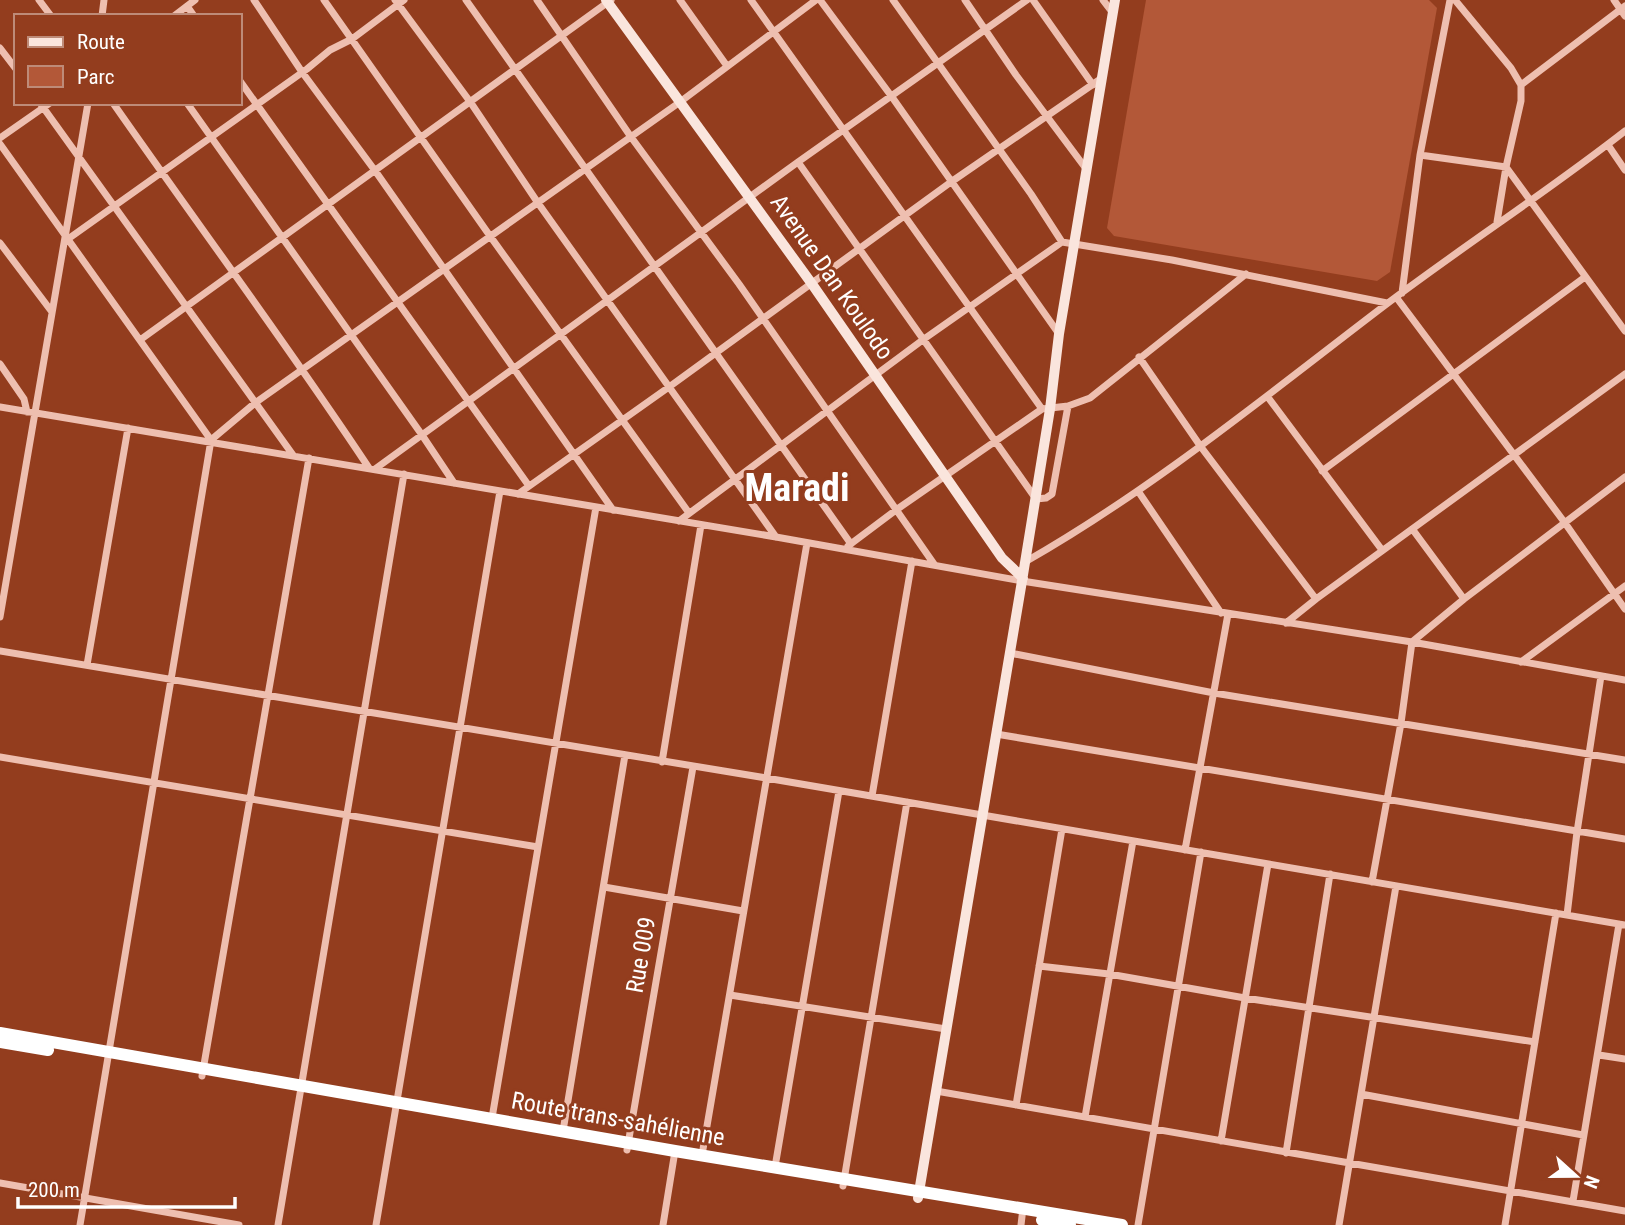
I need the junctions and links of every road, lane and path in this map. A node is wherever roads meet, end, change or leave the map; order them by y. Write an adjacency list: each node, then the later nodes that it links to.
1 (195, 0): 19 (street)
2 (254, 0): 33 (street)
3 (324, 0): 27 (street)
4 (466, 0): 32 (street)
5 (537, 0): 26 (street)
6 (680, 0): 31 (street)
7 (751, 0): 25 (street)
8 (818, 0): 25 (street); 37 (street)
9 (894, 0): 29 (street)
10 (965, 0): 24 (street)
11 (1027, 0): 24 (street)
12 (1033, 0): 34 (street)
13 (1103, 0): 21 (street)
14 (1115, 0): 21 (street)
15 (1452, 0): 36 (street); 55 (street)
16 (1614, 0): 20 (street)
17 (399, 1): 27 (street); 39 (street)
18 (608, 1): 26 (street); 38 (street, Avenue Dan Koulodo)
19 (187, 6): 22 (street); 23 (street)
20 (1624, 10): 36 (street)
21 (1112, 13): 34 (street)
22 (177, 14)
23 (193, 14)
24 (985, 29): 29 (street); 45 (street)
25 (774, 30): 31 (street); 46 (street)
26 (562, 35): 32 (street); 48 (street)
27 (352, 39): 33 (street); 51 (street)
28 (0, 48): 30 (street)
29 (937, 63): 37 (street); 54 (street)
30 (14, 66)
31 (727, 66): 38 (street)
32 (516, 71): 39 (street); 59 (street)
33 (302, 72): 40 (street); 62 (street)
34 (1097, 81): 45 (street); 61 (street)
35 (242, 84): 40 (street)
36 (1521, 85): 58 (street)
37 (892, 97): 46 (street); 64 (street)
38 (680, 102): 48 (street); 65 (street, Avenue Dan Koulodo)
39 (471, 103): 51 (street); 67 (street)
40 (256, 104): 50 (street); 68 (street)
41 (44, 105): 49 (street); 56 (street)
42 (88, 105): 56 (street)
43 (114, 105): 63 (street)
44 (188, 105): 50 (street)
45 (1047, 117): 54 (street); 61 (street)
46 (844, 130): 57 (street); 70 (street)
47 (1625, 131): 53 (street)
48 (631, 137): 59 (street); 72 (street)
49 (0, 138)
50 (212, 138): 63 (street); 75 (street)
51 (421, 138): 62 (street); 74 (street)
52 (0, 144): 73 (street)
53 (1608, 145): 60 (street); 66 (street)
54 (999, 149): 64 (street); 76 (street)
55 (1420, 155): 58 (street); 87 (street)
56 (79, 156): 69 (street); 73 (street)
57 (798, 163): 65 (street); 79 (street)
58 (1506, 167): 66 (street); 71 (street)
59 (585, 170): 67 (street); 80 (street)
60 (1625, 170)
61 (1087, 171): 78 (street)
62 (376, 172): 68 (street); 81 (street)
63 (162, 173): 69 (street); 82 (street)
64 (951, 183): 70 (street); 83 (street)
65 (750, 197): 72 (street); 86 (street, Avenue Dan Koulodo)
66 (1530, 200): 71 (street); 85 (street)
67 (538, 203): 74 (street); 88 (street)
68 (327, 205): 75 (street); 89 (street)
69 (114, 206): 73 (street); 91 (street)
70 (904, 216): 79 (street); 92 (street)
71 (1497, 222): 87 (street)
72 (701, 233): 80 (street); 94 (street)
73 (66, 236): 93 (street); 100 (street)
74 (490, 236): 81 (street); 96 (street)
75 (282, 238): 82 (street); 98 (street)
76 (1062, 242): 78 (street); 83 (street)
77 (0, 243): 93 (street)
78 (1075, 243): 84 (street); 97 (street)
79 (860, 249): 86 (street); 99 (street)
80 (655, 266): 88 (street); 101 (street)
81 (444, 268): 89 (street); 104 (street)
82 (232, 272): 91 (street); 105 (street)
83 (1016, 274): 92 (street); 97 (street)
84 (1246, 274): 90 (street); 102 (street)
85 (1585, 277): 95 (street); 106 (street)
86 (812, 284): 94 (street); 108 (street, Avenue Dan Koulodo)
87 (1399, 295): 90 (street); 106 (street)
88 (609, 300): 96 (street); 109 (street)
89 (398, 302): 98 (street); 111 (street)
90 (1387, 303): 110 (street)
91 (184, 306): 100 (street); 112 (street)
92 (970, 307): 99 (street); 115 (street)
93 (52, 312): 117 (street)
94 (762, 318): 101 (street); 116 (street)
95 (1625, 331)
96 (561, 334): 104 (street); 118 (street)
97 (1059, 334): 115 (street)
98 (352, 335): 105 (street); 120 (street)
99 (924, 339): 108 (street); 122 (street)
100 (140, 340): 121 (street)
101 (716, 354): 109 (street); 123 (street)
102 (1139, 357): 113 (street); 124 (street)
103 (0, 364): 117 (street)
104 (514, 368): 111 (street); 126 (street)
105 (303, 369): 112 (street); 129 (street)
106 (1455, 374): 127 (street); 130 (street)
107 (1625, 374): 127 (street)
108 (875, 375): 116 (street); 132 (street, Avenue Dan Koulodo)
109 (669, 387): 118 (street); 134 (street)
110 (1267, 396): 124 (street); 130 (street)
111 (468, 401): 120 (street); 136 (street)
112 (256, 403): 121 (street); 125 (street)
113 (1068, 406): 115 (street); 140 (street)
114 (0, 407): 117 (street)
115 (1046, 409): 122 (street); 140 (street)
116 (827, 410): 123 (street); 143 (street)
117 (31, 412): 119 (street); 163 (street)
118 (623, 421): 126 (street); 144 (street)
119 (128, 428): 121 (street); 169 (street)
120 (422, 435): 129 (street); 135 (street)
121 (211, 442): 125 (street); 171 (street)
122 (994, 442): 132 (street); 140 (street)
123 (782, 445): 134 (street); 151 (street)
124 (1202, 447): 138 (street); 159 (street)
125 (293, 455): 128 (street)
126 (575, 455): 136 (street); 142 (street)
127 (1515, 455): 146 (street); 148 (street)
128 (309, 458): 129 (street); 174 (street)
129 (372, 469): 131 (street)
130 (1322, 471): 152 (street)
131 (404, 474): 135 (street); 175 (street)
132 (946, 476): 143 (street); 156 (street, Avenue Dan Koulodo)
133 (1625, 477): 146 (street)
134 (735, 480): 144 (street); 149 (street)
135 (454, 483): 137 (street)
136 (529, 486): 139 (street)
137 (500, 491): 139 (street); 177 (street)
138 (1138, 491): 154 (street); 162 (street)
139 (518, 494): 141 (street)
140 (1036, 499): 154 (street)
141 (596, 507): 142 (street); 179 (street)
142 (613, 510): 145 (street)
143 (896, 510): 151 (street); 155 (street)
144 (689, 513): 145 (street)
145 (679, 521): 147 (street)
146 (1565, 523): 158 (street); 160 (street)
147 (701, 525): 149 (street); 184 (street)
148 (1413, 530): 152 (street); 160 (street)
149 (776, 537): 150 (street)
150 (807, 543): 151 (street); 187 (street)
151 (848, 546): 153 (street)
152 (1382, 550): 159 (street)
153 (912, 561): 155 (street); 190 (street)
154 (1025, 562): 156 (street)
155 (934, 564): 156 (street)
156 (1023, 580): 162 (street); 167 (street)
157 (1625, 586): 158 (street)
158 (1614, 594): 161 (street); 168 (street)
159 (1315, 599): 164 (street)
160 (1464, 599): 165 (street)
161 (1625, 609)
162 (1224, 613): 164 (street); 173 (street)
163 (0, 617)
164 (1286, 622): 165 (street)
165 (1412, 642): 168 (street); 176 (street)
166 (0, 651): 169 (street)
167 (1010, 653): 173 (street); 178 (street)
168 (1521, 662): 170 (street)
169 (87, 665): 171 (street)
170 (1601, 676): 172 (street); 180 (street)
171 (172, 679): 174 (street); 188 (street)
172 (1625, 680)
173 (1214, 693): 176 (street); 186 (street)
174 (268, 695): 175 (street); 191 (street)
175 (363, 711): 177 (street); 195 (street)
176 (1401, 723): 180 (street); 192 (street)
177 (461, 728): 179 (street); 197 (street)
178 (996, 734): 186 (street); 194 (street)
179 (556, 743): 181 (street); 201 (street)
180 (1589, 753): 183 (street); 198 (street)
181 (625, 755): 184 (street); 208 (street)
182 (0, 757): 188 (street)
183 (1625, 760)
184 (662, 762): 185 (street)
185 (693, 767): 187 (street); 209 (street, Rue 009)
186 (1200, 767): 192 (street); 202 (street)
187 (766, 778): 189 (street); 210 (street)
188 (154, 782): 191 (street); 228 (street)
189 (839, 791): 190 (street); 219 (street)
190 (872, 796): 193 (street)
191 (250, 799): 195 (street); 230 (street)
192 (1386, 799): 198 (street); 206 (street)
193 (907, 802): 194 (street); 222 (street)
194 (982, 815): 196 (street); 223 (street)
195 (346, 816): 197 (street); 231 (street)
196 (1062, 829): 200 (street); 214 (street)
197 (442, 831): 201 (street); 235 (street)
198 (1577, 832): 199 (street); 212 (street)
199 (1625, 839)
200 (1133, 841): 202 (street); 215 (street)
201 (538, 847): 237 (street)
202 (1185, 849): 203 (street)
203 (1201, 852): 204 (street); 216 (street)
204 (1268, 864): 205 (street); 218 (street)
205 (1330, 874): 206 (street); 220 (street)
206 (1372, 881): 207 (street)
207 (1396, 886): 211 (street); 221 (street)
208 (604, 887): 209 (street); 240 (street)
209 (670, 897): 210 (street); 243 (street, Rue 009)
210 (743, 911): 217 (street)
211 (1556, 913): 212 (street); 226 (street)
212 (1567, 915): 213 (street)
213 (1622, 924): 227 (street)
214 (1039, 966): 215 (street); 234 (street)
215 (1110, 974): 216 (street); 236 (street)
216 (1177, 986): 218 (street); 239 (street)
217 (730, 995): 219 (street); 246 (street)
218 (1245, 998): 220 (street); 242 (street)
219 (802, 1007): 222 (street); 248 (street)
220 (1310, 1008): 221 (street); 244 (street)
221 (1374, 1017): 226 (street); 233 (street)
222 (872, 1018): 223 (street); 249 (street)
223 (946, 1029): 232 (street)
224 (0, 1033): 228 (highway)
225 (0, 1042): 228 (highway)
226 (1535, 1042): 238 (street)
227 (1599, 1055): 229 (street); 241 (street)
228 (109, 1057): 230 (highway, Route trans-sahélienne); 253 (street)
229 (1625, 1059)
230 (202, 1072): 231 (highway, Route trans-sahélienne)
231 (300, 1090): 235 (highway, Route trans-sahélienne); 259 (street)
232 (936, 1091): 234 (street); 252 (street)
233 (1361, 1094): 238 (street); 247 (street)
234 (1016, 1105): 236 (street)
235 (396, 1107): 237 (highway, Route trans-sahélienne); 243 (highway, Route trans-sahélienne); 260 (street)
236 (1085, 1117): 239 (street)
237 (492, 1118): 240 (highway, Route trans-sahélienne)
238 (1522, 1124): 241 (street); 251 (street)
239 (1154, 1129): 242 (street); 264 (street)
240 (562, 1131): 243 (highway, Route trans-sahélienne)
241 (1583, 1135): 254 (street)
242 (1221, 1141): 244 (street)
243 (628, 1146): 245 (highway, Route trans-sahélienne)
244 (1286, 1153): 247 (street)
245 (675, 1154): 246 (highway, Route trans-sahélienne); 249 (highway, Route trans-sahélienne); 261 (street)
246 (702, 1155): 248 (highway, Route trans-sahélienne)
247 (1349, 1163): 251 (street); 265 (street)
248 (775, 1167): 249 (highway, Route trans-sahélienne)
249 (843, 1182): 252 (highway, Route trans-sahélienne)
250 (0, 1183): 253 (street)
251 (1511, 1190): 254 (street); 266 (street)
252 (919, 1194): 256 (highway, Route trans-sahélienne)
253 (84, 1197): 257 (street); 258 (street)
254 (1573, 1201): 255 (street)
255 (1625, 1211)
256 (1022, 1217): 262 (highway, Route trans-sahélienne); 263 (highway, Route trans-sahélienne)
257 (79, 1225)
258 (239, 1225)
259 (278, 1225)
260 (376, 1225)
261 (663, 1225)
262 (1070, 1225)
263 (1122, 1225)
264 (1138, 1225)
265 (1339, 1225)
266 (1505, 1225)

